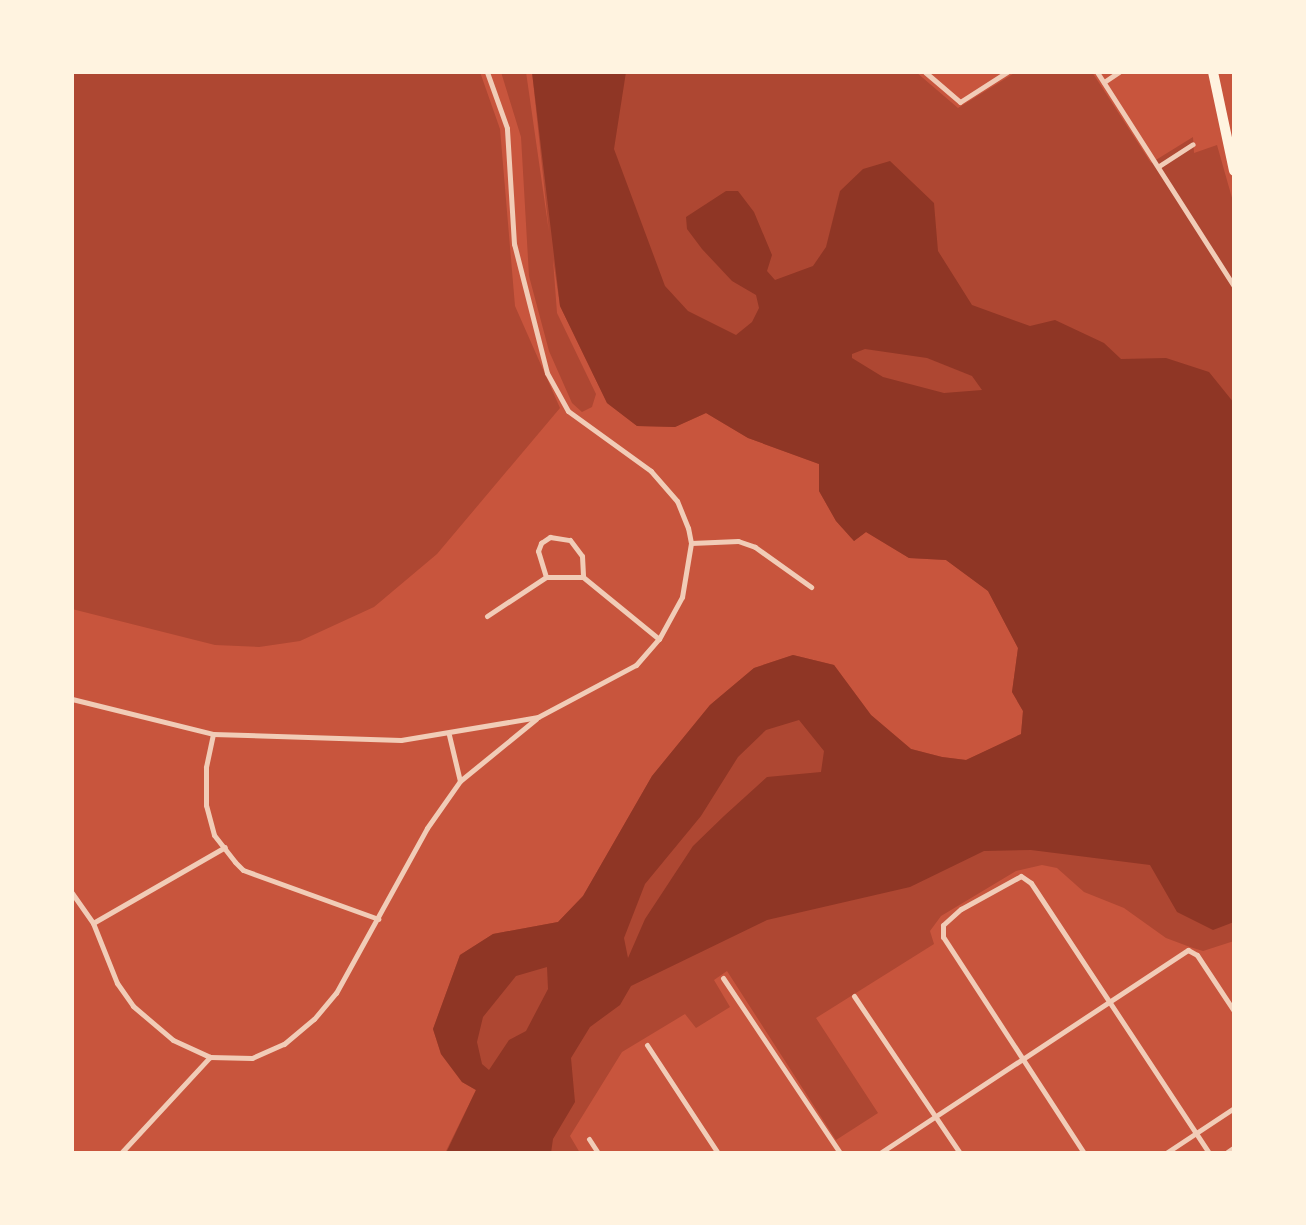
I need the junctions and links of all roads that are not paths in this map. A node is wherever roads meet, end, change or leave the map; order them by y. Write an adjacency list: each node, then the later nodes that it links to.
1 (487, 72): 14 (street)
2 (925, 72): 3 (street)
3 (1007, 72)
4 (1097, 72): 7 (street)
5 (1119, 72): 7 (street)
6 (1213, 72): 10 (highway)
7 (1104, 82): 9 (street)
8 (1193, 144): 9 (street)
9 (1159, 166): 11 (street)
10 (1234, 171)
11 (1234, 286)
12 (1234, 342): 13 (street)
13 (1234, 359)
14 (691, 543): 17 (street); 19 (street)
15 (546, 577): 16 (street); 16 (street); 18 (street)
16 (583, 577): 19 (street)
17 (811, 587)
18 (487, 616)
19 (659, 639): 21 (street)
20 (72, 699): 22 (street)
21 (538, 717): 23 (street); 24 (street)
22 (213, 734): 23 (street); 25 (street)
23 (449, 735): 24 (street)
24 (460, 782): 27 (street)
25 (225, 847): 27 (street); 28 (street)
26 (72, 893): 28 (street)
27 (378, 919): 34 (street)
28 (93, 923): 34 (street)
29 (723, 978): 44 (street)
30 (854, 996): 37 (street)
31 (1109, 1002): 32 (street); 35 (street); 35 (street); 38 (street)
32 (1234, 1011)
33 (647, 1045): 43 (street)
34 (210, 1057): 41 (street)
35 (1023, 1060): 37 (street); 47 (street)
36 (1234, 1108): 38 (street)
37 (936, 1116): 45 (street); 46 (street)
38 (1196, 1133): 48 (street); 49 (street)
39 (589, 1139): 42 (street)
40 (1234, 1149): 50 (street)
41 (121, 1153)
42 (598, 1153)
43 (718, 1153)
44 (839, 1153)
45 (880, 1153)
46 (960, 1153)
47 (1084, 1153)
48 (1166, 1153)
49 (1209, 1153)
50 (1228, 1153)

